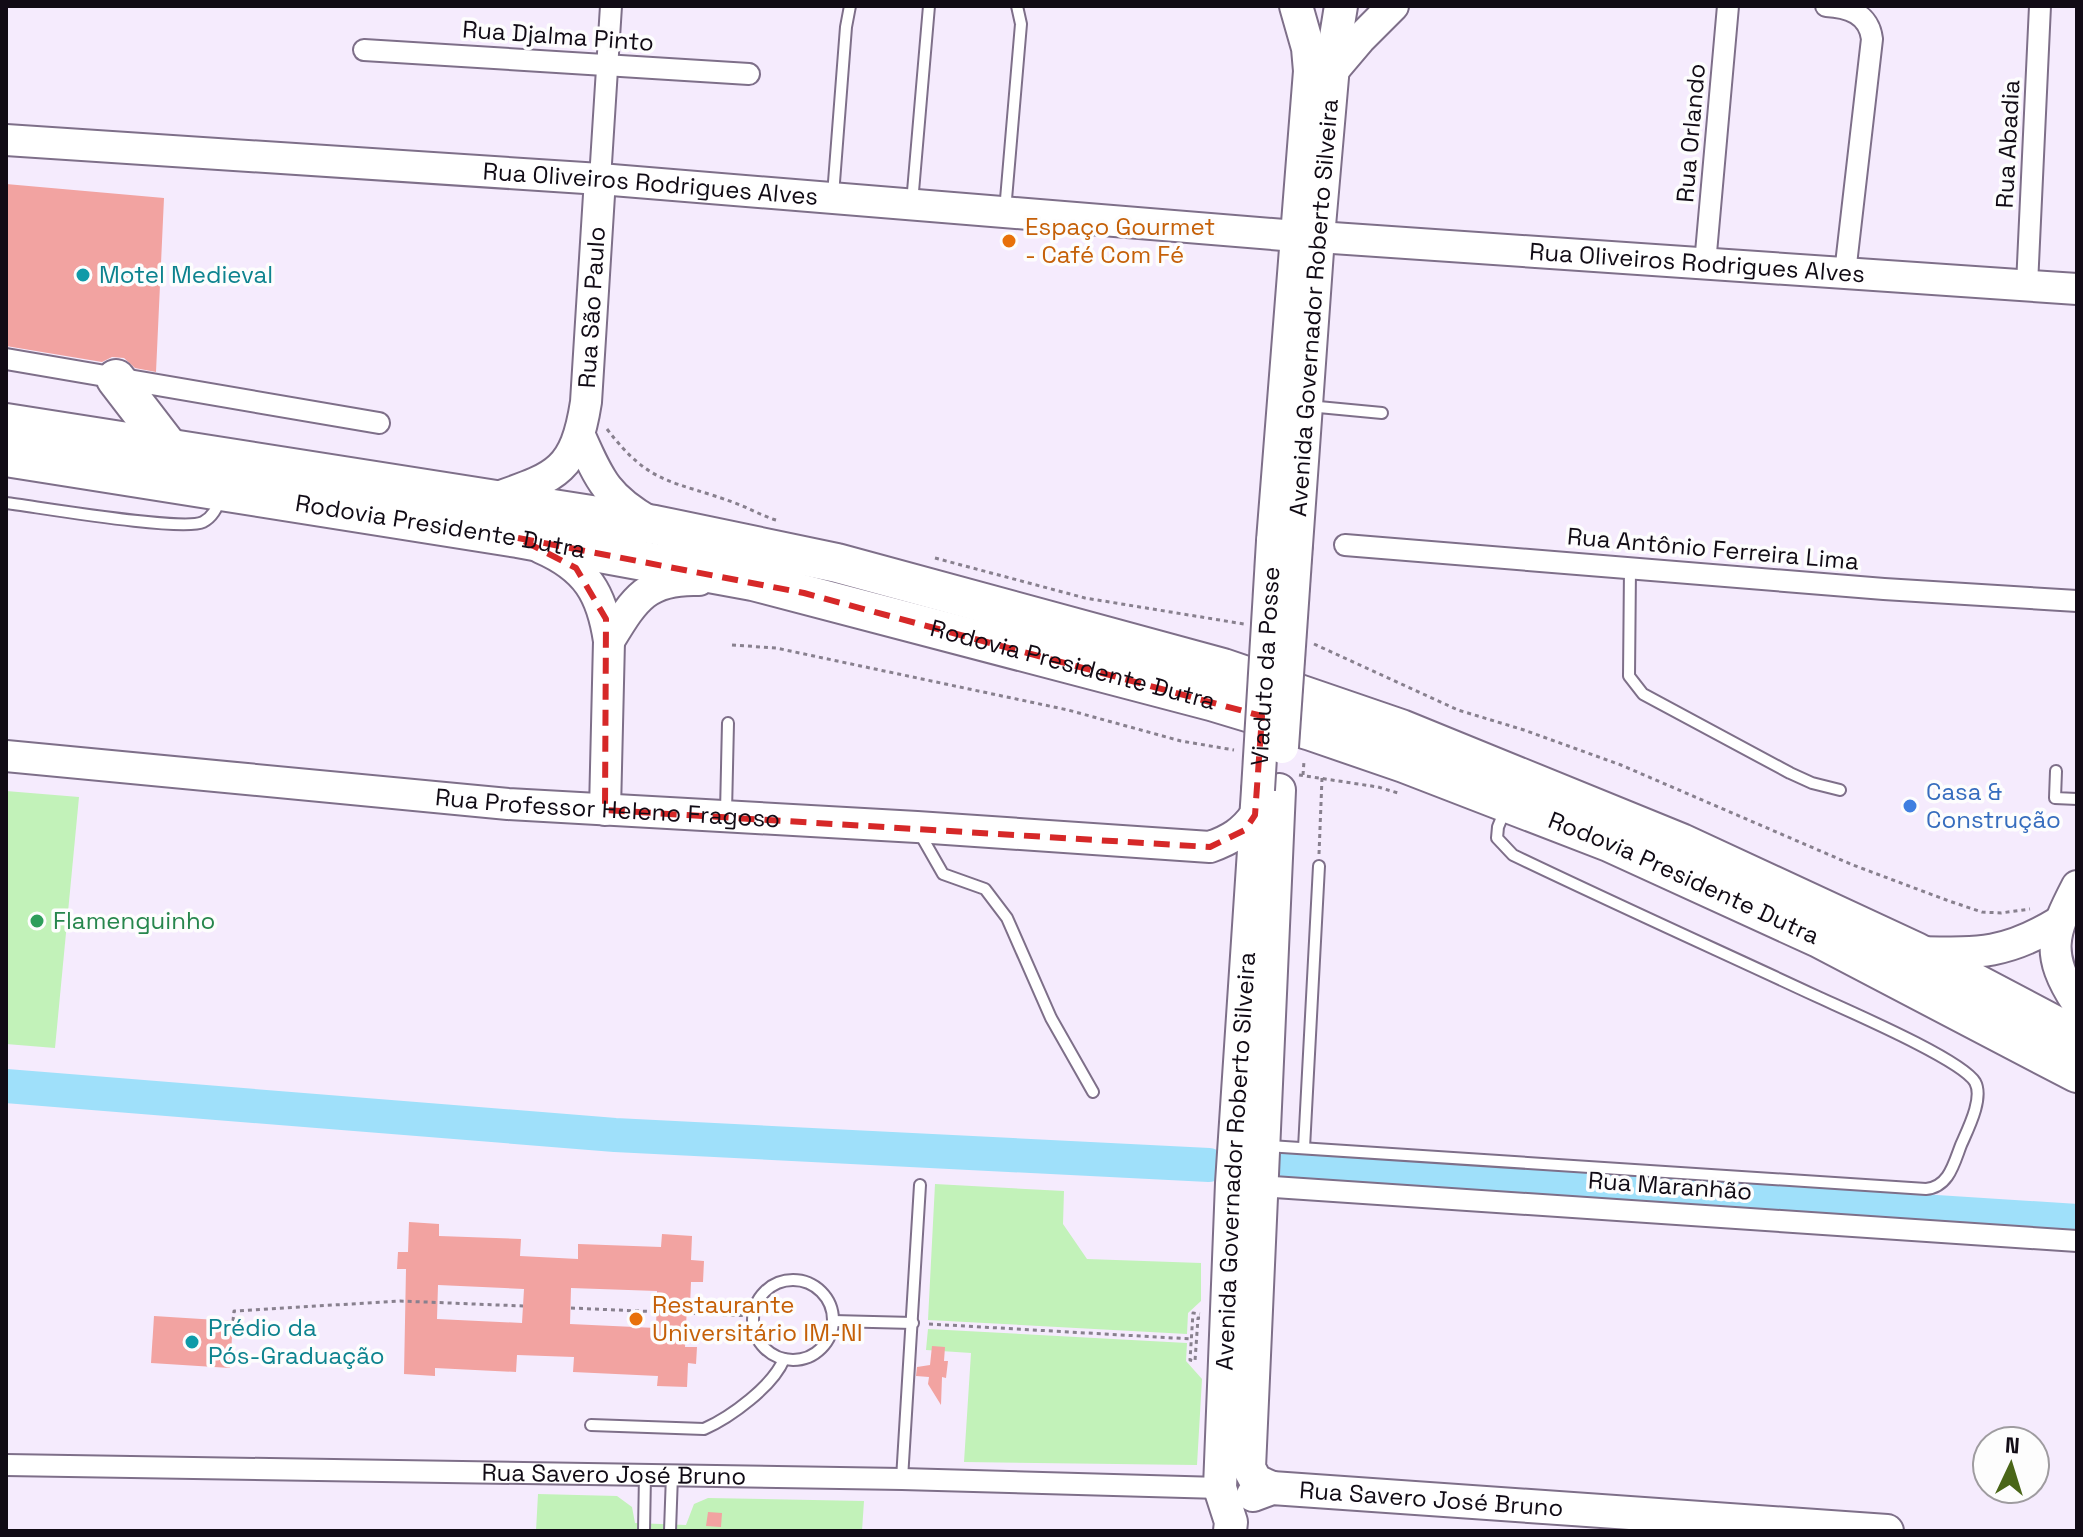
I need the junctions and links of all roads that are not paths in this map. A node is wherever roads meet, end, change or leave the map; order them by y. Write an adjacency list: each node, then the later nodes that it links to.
1 (611, 6): 12 (street)
2 (850, 6): 16 (lane)
3 (929, 6): 17 (lane)
4 (1017, 6): 18 (lane)
5 (1341, 6): 10 (main road, Avenida Governador Roberto Silveira)
6 (1393, 6): 10 (main road)
7 (1728, 6): 20 (street, Rua Orlando)
8 (1826, 6): 21 (street)
9 (2040, 6): 22 (street, Rua Abadia)
10 (1321, 40): 19 (main road, Avenida Governador Roberto Silveira)
11 (364, 50): 12 (street, Rua Djalma Pinto)
12 (607, 65): 13 (street, Rua Djalma Pinto); 15 (street)
13 (749, 74)
14 (6, 140): 15 (main road, Rua Oliveiros Rodrigues Alves)
15 (600, 179): 16 (main road, Rua Oliveiros Rodrigues Alves); 30 (main road, Rua São Paulo)
16 (832, 199): 17 (main road, Rua Oliveiros Rodrigues Alves)
17 (911, 205): 18 (main road, Rua Oliveiros Rodrigues Alves)
18 (1005, 214): 19 (main road, Rua Oliveiros Rodrigues Alves)
19 (1307, 237): 20 (main road, Rua Oliveiros Rodrigues Alves); 26 (main road, Avenida Governador Roberto Silveira); 38 (main road, Avenida Governador Roberto Silveira)
20 (1705, 264): 21 (main road, Rua Oliveiros Rodrigues Alves)
21 (1845, 273): 22 (main road, Rua Oliveiros Rodrigues Alves)
22 (2027, 285): 23 (main road, Rua Oliveiros Rodrigues Alves)
23 (2077, 289)
24 (6, 359): 25 (street)
25 (116, 379): 29 (street); 31 (highway)
26 (1306, 406): 27 (lane); 38 (main road, Avenida Governador Roberto Silveira)
27 (1382, 413)
28 (15, 421): 31 (highway, Rodovia Presidente Dutra)
29 (379, 423)
30 (581, 438): 34 (main road, Rua São Paulo); 36 (main road)
31 (169, 448): 34 (highway, Rodovia Presidente Dutra)
32 (6, 457): 33 (highway, Rodovia Presidente Dutra)
33 (224, 492): 35 (lane); 37 (highway, Rodovia Presidente Dutra)
34 (492, 499): 36 (highway, Rodovia Presidente Dutra)
35 (6, 503)
36 (655, 525): 59 (highway, Rodovia Presidente Dutra)
37 (518, 538): 41 (highway, Rodovia Presidente Dutra); 43 (main road)
38 (1284, 543): 48 (main road, Viaduto da Posse, bridge)
39 (1345, 545): 40 (street, Rua Antônio Ferreira Lima)
40 (1630, 568): 42 (street, Rua Antônio Ferreira Lima); 47 (lane)
41 (753, 581): 43 (main road); 50 (highway, Rodovia Presidente Dutra)
42 (2077, 601)
43 (609, 641): 51 (main road)
44 (728, 723): 52 (lane)
45 (6, 756): 51 (main road, Rua Professor Heleno Fragoso)
46 (2056, 771): 49 (lane)
47 (1840, 790)
48 (1274, 793): 54 (main road); 56 (main road, Avenida Governador Roberto Silveira); 64 (main road, Avenida Governador Roberto Silveira)
49 (2077, 799)
50 (1508, 804): 62 (highway, Rodovia Presidente Dutra); 65 (lane, Rua Maranhão)
51 (605, 810): 52 (main road, Rua Professor Heleno Fragoso)
52 (726, 818): 53 (main road, Rua Professor Heleno Fragoso)
53 (917, 827): 54 (main road, Rua Professor Heleno Fragoso); 63 (lane)
54 (1210, 847): 56 (main road, Rua Professor Heleno Fragoso)
55 (1319, 866): 65 (lane)
56 (1251, 873): 77 (main road, Avenida Governador Roberto Silveira)
57 (2077, 886): 58 (main road)
58 (2060, 919): 59 (main road); 60 (main road)
59 (1916, 952): 61 (highway, Rodovia Presidente Dutra)
60 (2077, 1003)
61 (2077, 1037)
62 (2077, 1073)
63 (1093, 1092)
64 (1262, 1145): 65 (lane, Rua Maranhão); 67 (main road, Avenida Governador Roberto Silveira)
65 (1304, 1148)
66 (920, 1185): 70 (lane)
67 (1260, 1186): 68 (street, Rua Maranhão); 78 (main road, Avenida Governador Roberto Silveira)
68 (2077, 1241)
69 (833, 1321): 70 (lane); 71 (lane); 71 (lane)
70 (913, 1323): 76 (lane)
71 (784, 1359): 72 (lane)
72 (591, 1425)
73 (6, 1465): 74 (street, Rua Savero José Bruno)
74 (645, 1475): 75 (street, Rua Savero José Bruno); 80 (lane)
75 (672, 1475): 76 (street, Rua Savero José Bruno); 81 (lane)
76 (902, 1479): 77 (street, Rua Savero José Bruno)
77 (1220, 1488): 79 (main road, Avenida Governador Roberto Silveira)
78 (1272, 1488): 79 (main road, Rua Savero José Bruno); 82 (main road, Rua Savero José Bruno)
79 (1230, 1526)
80 (644, 1531)
81 (670, 1531)
82 (1887, 1531)

